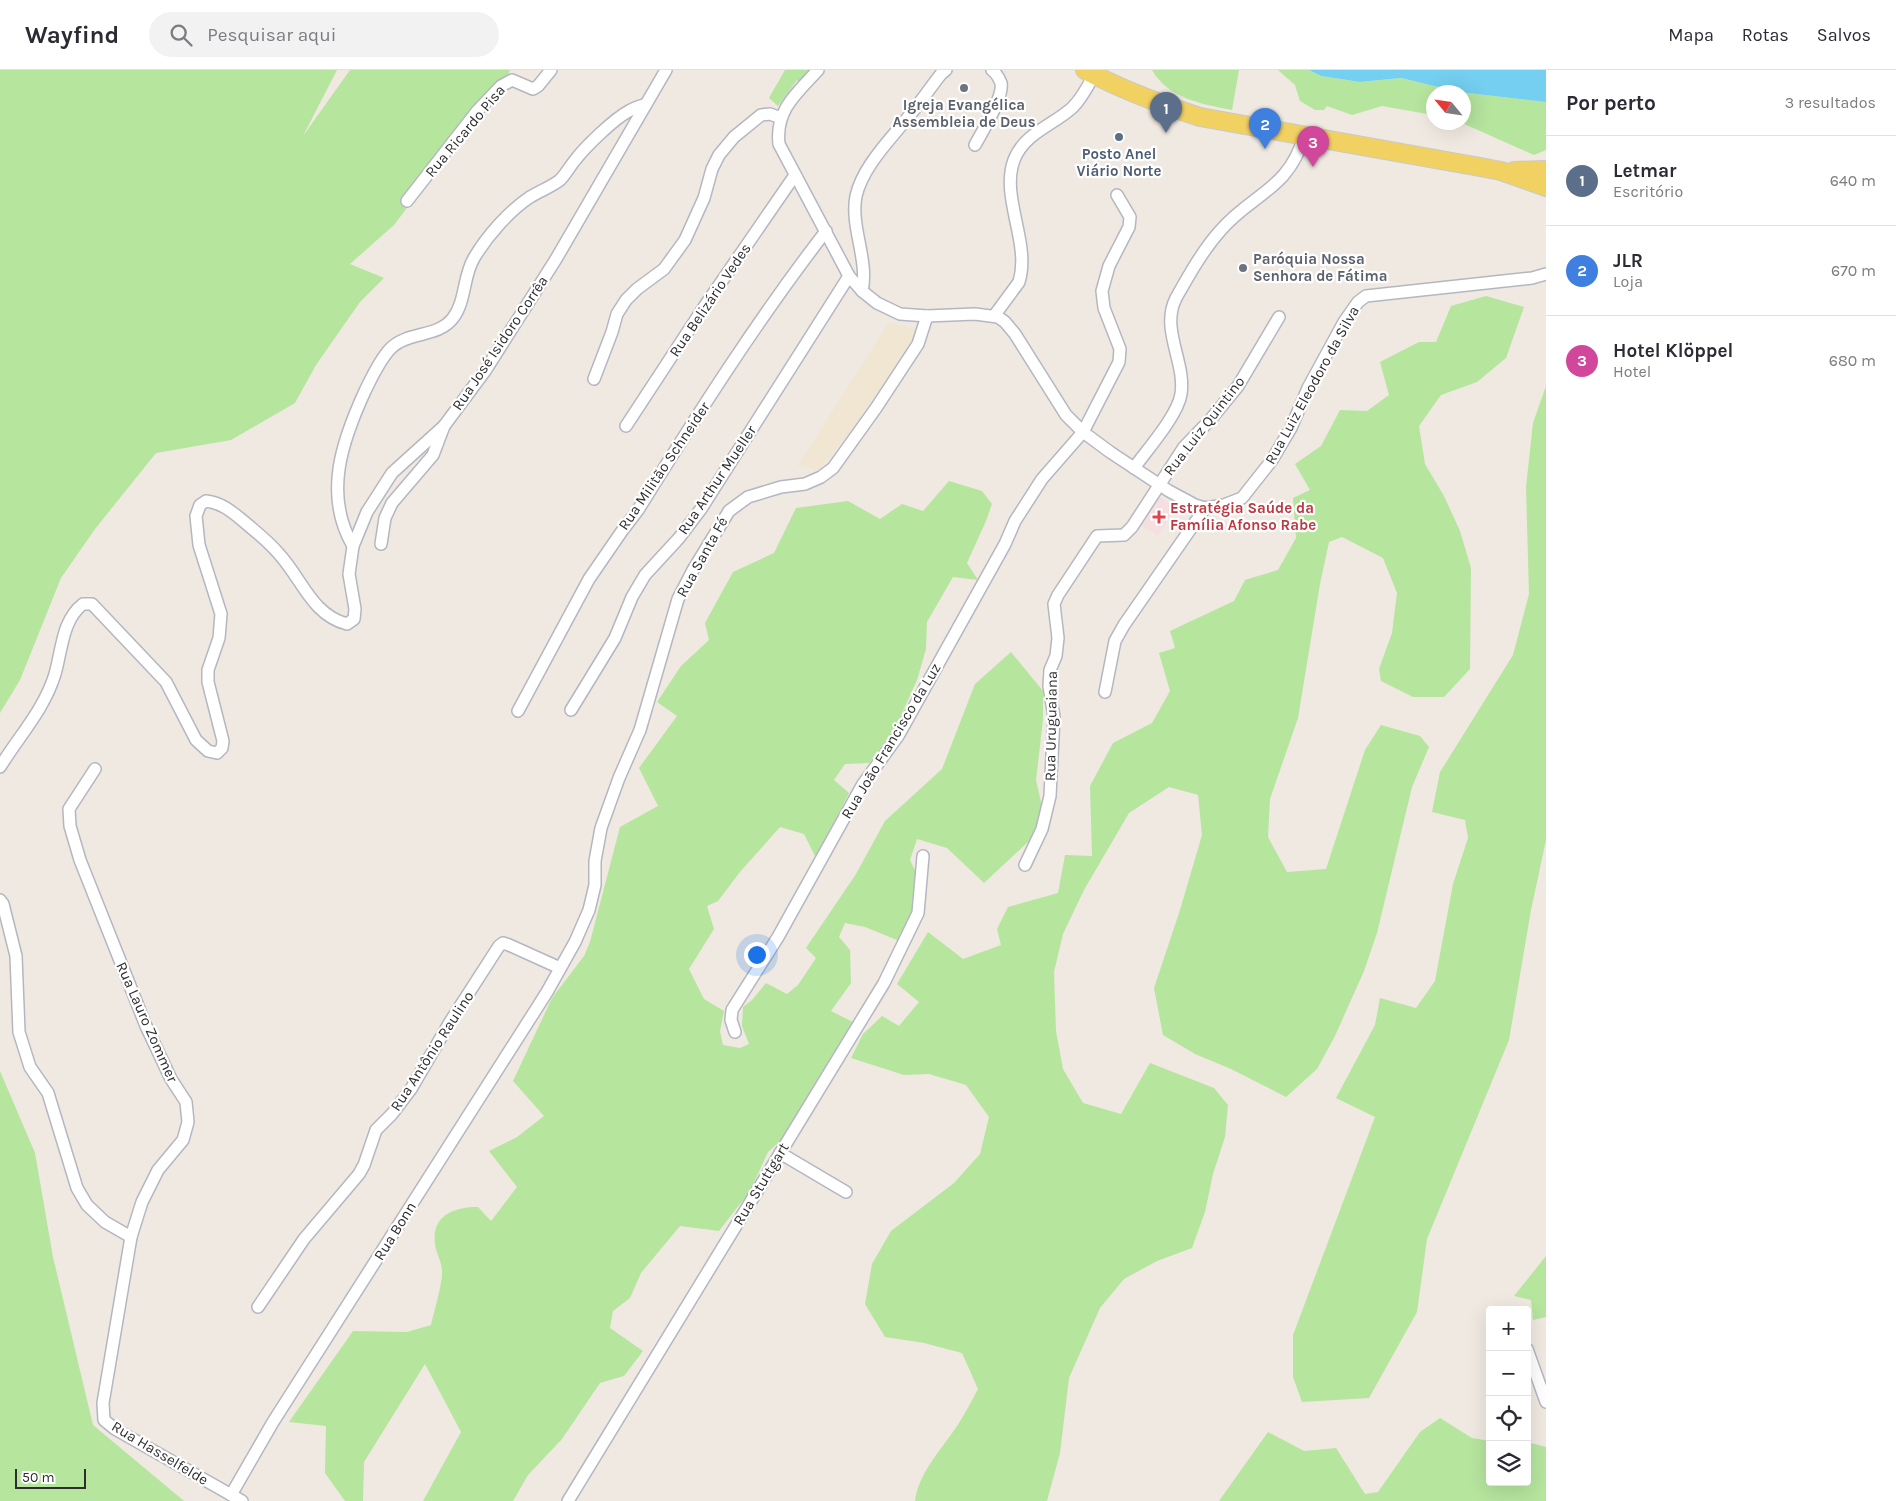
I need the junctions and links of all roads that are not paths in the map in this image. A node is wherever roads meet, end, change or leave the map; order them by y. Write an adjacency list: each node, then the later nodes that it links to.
1 (551, 70): 16 (street, Rua Ricardo Pisa)
2 (666, 70): 7 (street, Rua José Isidoro Corrêa)
3 (946, 70): 20 (street)
4 (992, 70): 10 (street)
5 (817, 71): 8 (street)
6 (1089, 72): 9 (main road); 22 (street)
7 (646, 104): 25 (street, Rua José Isidoro Corrêa); 32 (street)
8 (780, 118): 13 (street); 24 (street)
9 (1304, 136): 12 (main road); 28 (street)
10 (975, 145)
11 (1546, 170): 12 (main road)
12 (1501, 171): 14 (main road)
13 (795, 175): 17 (street); 26 (street, Rua Belizário Vedes)
14 (1546, 187)
15 (1117, 195): 27 (street, Rua João Francisco da Luz)
16 (407, 200)
17 (826, 231): 19 (street); 35 (street, Rua Militão Schneider)
18 (1546, 274): 30 (street, Rua Luiz Eleodoro da Silva)
19 (849, 276): 20 (street); 34 (street, Rua Arthur Mueller)
20 (862, 291): 21 (street)
21 (926, 316): 22 (street); 41 (street, Rua Santa Fé)
22 (994, 316): 27 (street)
23 (1280, 317): 29 (street, Rua Luiz Quintino)
24 (594, 379)
25 (444, 426): 31 (street); 32 (street, Rua José Isidoro Corrêa)
26 (626, 426)
27 (1083, 432): 28 (street); 42 (street, Rua João Francisco da Luz)
28 (1134, 468): 29 (street)
29 (1159, 484): 30 (street); 39 (street, Rua Uruguaiana)
30 (1205, 508): 33 (street)
31 (381, 544)
32 (353, 546): 36 (street, Rua José Isidoro Corrêa)
33 (1105, 692)
34 (571, 710)
35 (518, 711)
36 (0, 767)
37 (95, 769): 45 (street, Rua Lauro Zommer)
38 (924, 856): 43 (street, Rua Stuttgart)
39 (1025, 865)
40 (0, 900): 45 (street)
41 (560, 968): 46 (street, Rua Antônio Raulino); 50 (street, Rua Bonn)
42 (735, 1032)
43 (780, 1153): 44 (street); 52 (street, Rua Stuttgart)
44 (846, 1192)
45 (131, 1237): 49 (street, Rua Lauro Zommer)
46 (258, 1307)
47 (1528, 1351): 48 (street)
48 (1546, 1402)
49 (104, 1420): 50 (street, Rua Hasselfelde)
50 (231, 1495): 51 (street, Rua Hasselfelde)
51 (242, 1501)
52 (568, 1501)

